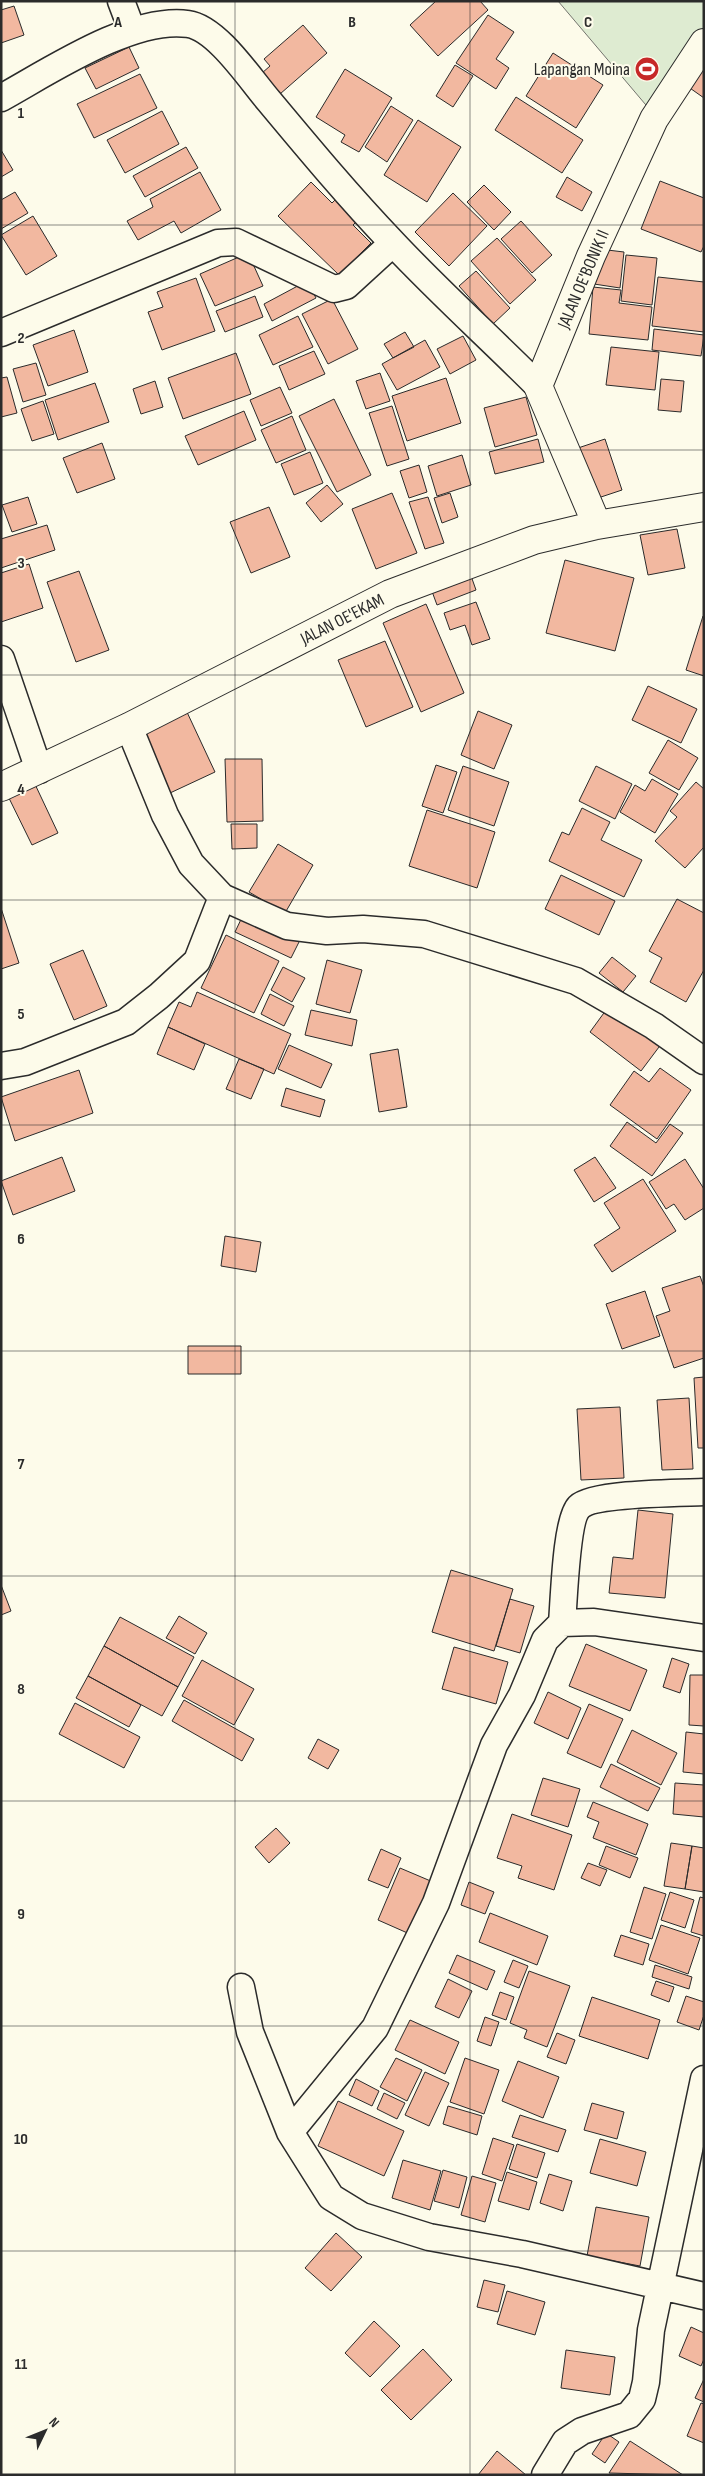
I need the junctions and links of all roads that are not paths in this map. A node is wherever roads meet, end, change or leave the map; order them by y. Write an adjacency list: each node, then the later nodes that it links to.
1 (121, 1): 2 (street)
2 (132, 30): 4 (street); 5 (street)
3 (704, 43): 7 (street, JALAN OE'BONIK II)
4 (1, 98)
5 (393, 243): 6 (street); 7 (street)
6 (1, 333)
7 (538, 386): 9 (street)
8 (704, 507): 9 (street, JALAN OE'EKAM)
9 (597, 525): 11 (street, JALAN OE'EKAM)
10 (1, 659): 12 (street)
11 (129, 727): 12 (street, JALAN OE'EKAM); 14 (street)
12 (39, 770): 13 (street, JALAN OE'EKAM)
13 (1, 787)
14 (222, 897): 15 (street); 16 (street)
15 (704, 1061)
16 (1, 1066)
17 (704, 1492): 18 (street)
18 (562, 1623): 19 (street); 22 (street)
19 (704, 1638)
20 (241, 1987): 22 (street)
21 (704, 2078): 23 (street)
22 (290, 2132): 23 (street)
23 (660, 2286): 24 (street); 25 (street)
24 (704, 2296)
25 (545, 2475)

